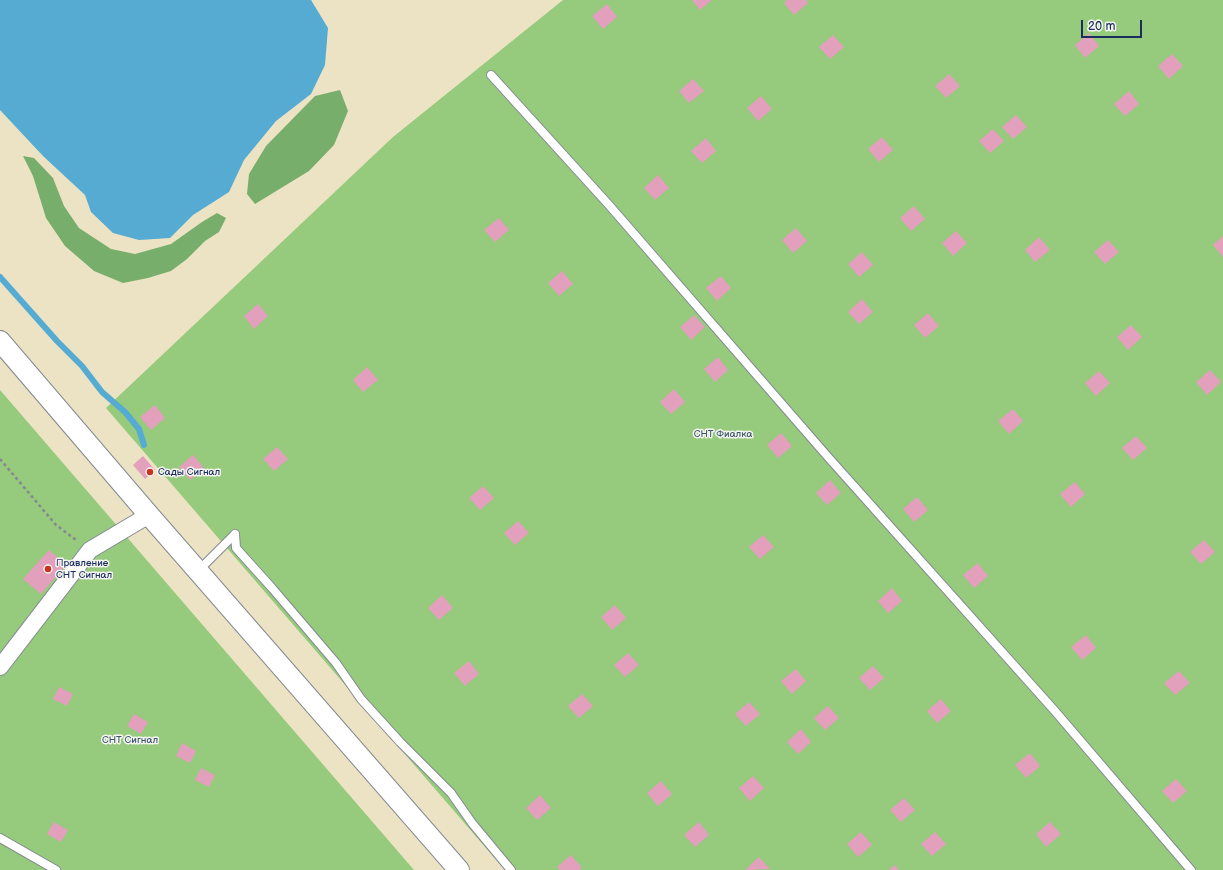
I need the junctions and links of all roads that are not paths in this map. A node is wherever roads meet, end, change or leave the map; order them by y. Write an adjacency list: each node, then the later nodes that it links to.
1 (491, 75): 10 (lane)
2 (0, 341): 3 (street)
3 (149, 514): 4 (street); 5 (street)
4 (198, 571): 8 (street); 9 (lane)
5 (0, 668)
6 (0, 838): 7 (lane)
7 (56, 870)
8 (459, 870)
9 (511, 870)
10 (1191, 870)

